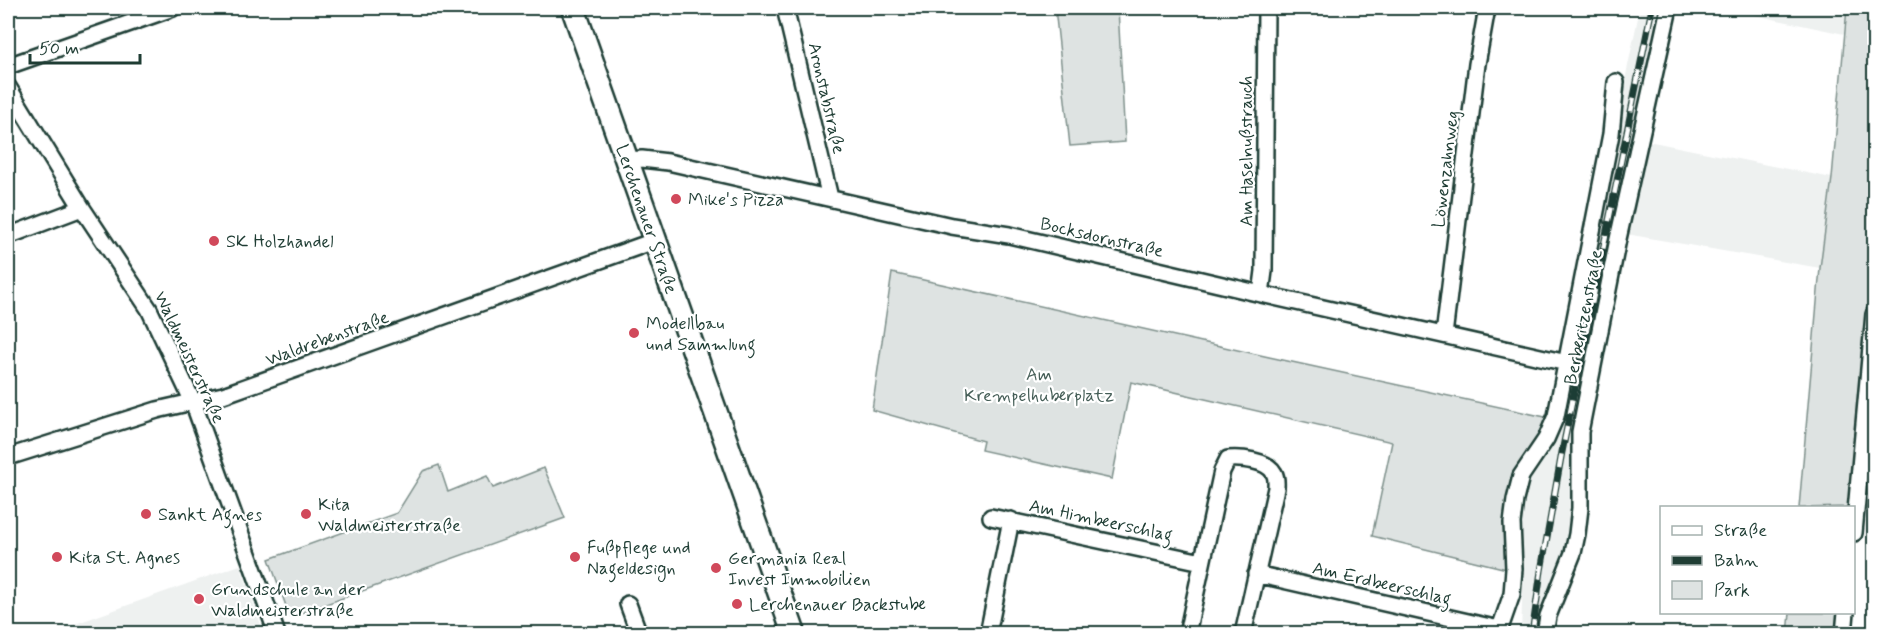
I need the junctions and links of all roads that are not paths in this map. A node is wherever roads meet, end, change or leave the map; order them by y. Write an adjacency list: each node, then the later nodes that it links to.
1 (173, 8): 7 (street)
2 (573, 8): 10 (main road, Lerchenauer Straße)
3 (785, 8): 11 (street, Aronstabstraße)
4 (1266, 8): 15 (street, Am Haselnußstrauch)
5 (1487, 8): 17 (street, Löwenzahnweg)
6 (1669, 8): 35 (street, Berberitzenstraße)
7 (8, 66)
8 (1616, 82): 18 (street, Berberitzenstraße)
9 (8, 87): 12 (street, Waldmeisterstraße)
10 (626, 160): 11 (street, Bocksdornstraße); 14 (main road, Lerchenauer Straße)
11 (830, 198): 15 (street, Bocksdornstraße)
12 (82, 208): 13 (street); 19 (street, Waldmeisterstraße)
13 (8, 236)
14 (654, 241): 19 (street, Waldrebenstraße); 31 (main road, Lerchenauer Straße)
15 (1261, 294): 17 (street, Bocksdornstraße)
16 (1875, 314): 23 (street)
17 (1444, 335): 18 (street, Bocksdornstraße)
18 (1567, 363): 28 (street, Berberitzenstraße)
19 (193, 402): 20 (street, Waldrebenstraße); 29 (street, Waldmeisterstraße)
20 (8, 457)
21 (991, 517): 22 (street, Am Himbeerschlag)
22 (1011, 520): 24 (street, Am Himbeerschlag); 32 (street)
23 (1855, 523)
24 (1202, 562): 25 (street); 33 (street)
25 (1256, 574): 28 (street, Am Erdbeerschlag); 34 (street)
26 (628, 604): 30 (street)
27 (1846, 614): 36 (street)
28 (1498, 631)
29 (278, 633)
30 (639, 633)
31 (794, 633)
32 (988, 633)
33 (1187, 633)
34 (1243, 633)
35 (1545, 633)
36 (1844, 633)

